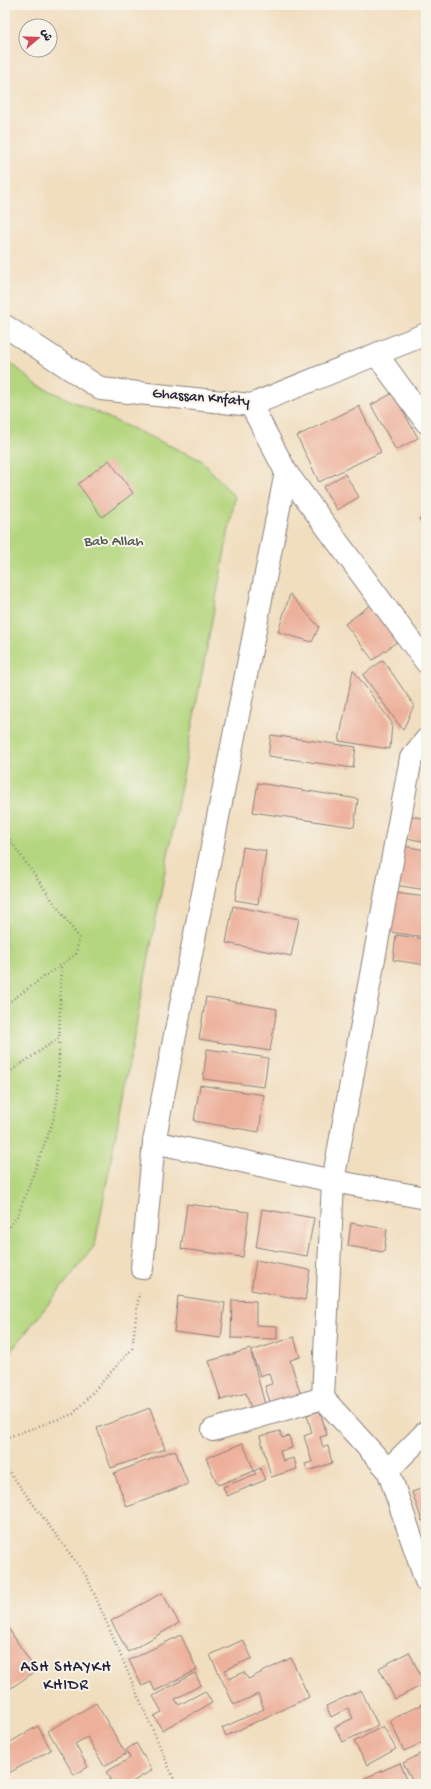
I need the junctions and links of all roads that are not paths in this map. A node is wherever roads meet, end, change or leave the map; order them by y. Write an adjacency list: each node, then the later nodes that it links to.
1 (5, 326): 4 (street, Ghassan Knfaty)
2 (426, 334): 3 (street, Ghassan Knfaty)
3 (377, 355): 4 (street, Ghassan Knfaty); 5 (street)
4 (251, 405): 6 (street)
5 (426, 422)
6 (286, 472): 7 (street); 9 (street)
7 (426, 662)
8 (426, 740): 10 (street)
9 (154, 1142): 10 (street); 12 (street)
10 (333, 1181): 11 (street); 13 (street)
11 (426, 1198)
12 (142, 1268)
13 (323, 1398): 14 (street); 16 (street)
14 (213, 1430)
15 (426, 1432): 16 (street)
16 (388, 1470): 17 (street)
17 (426, 1581)

